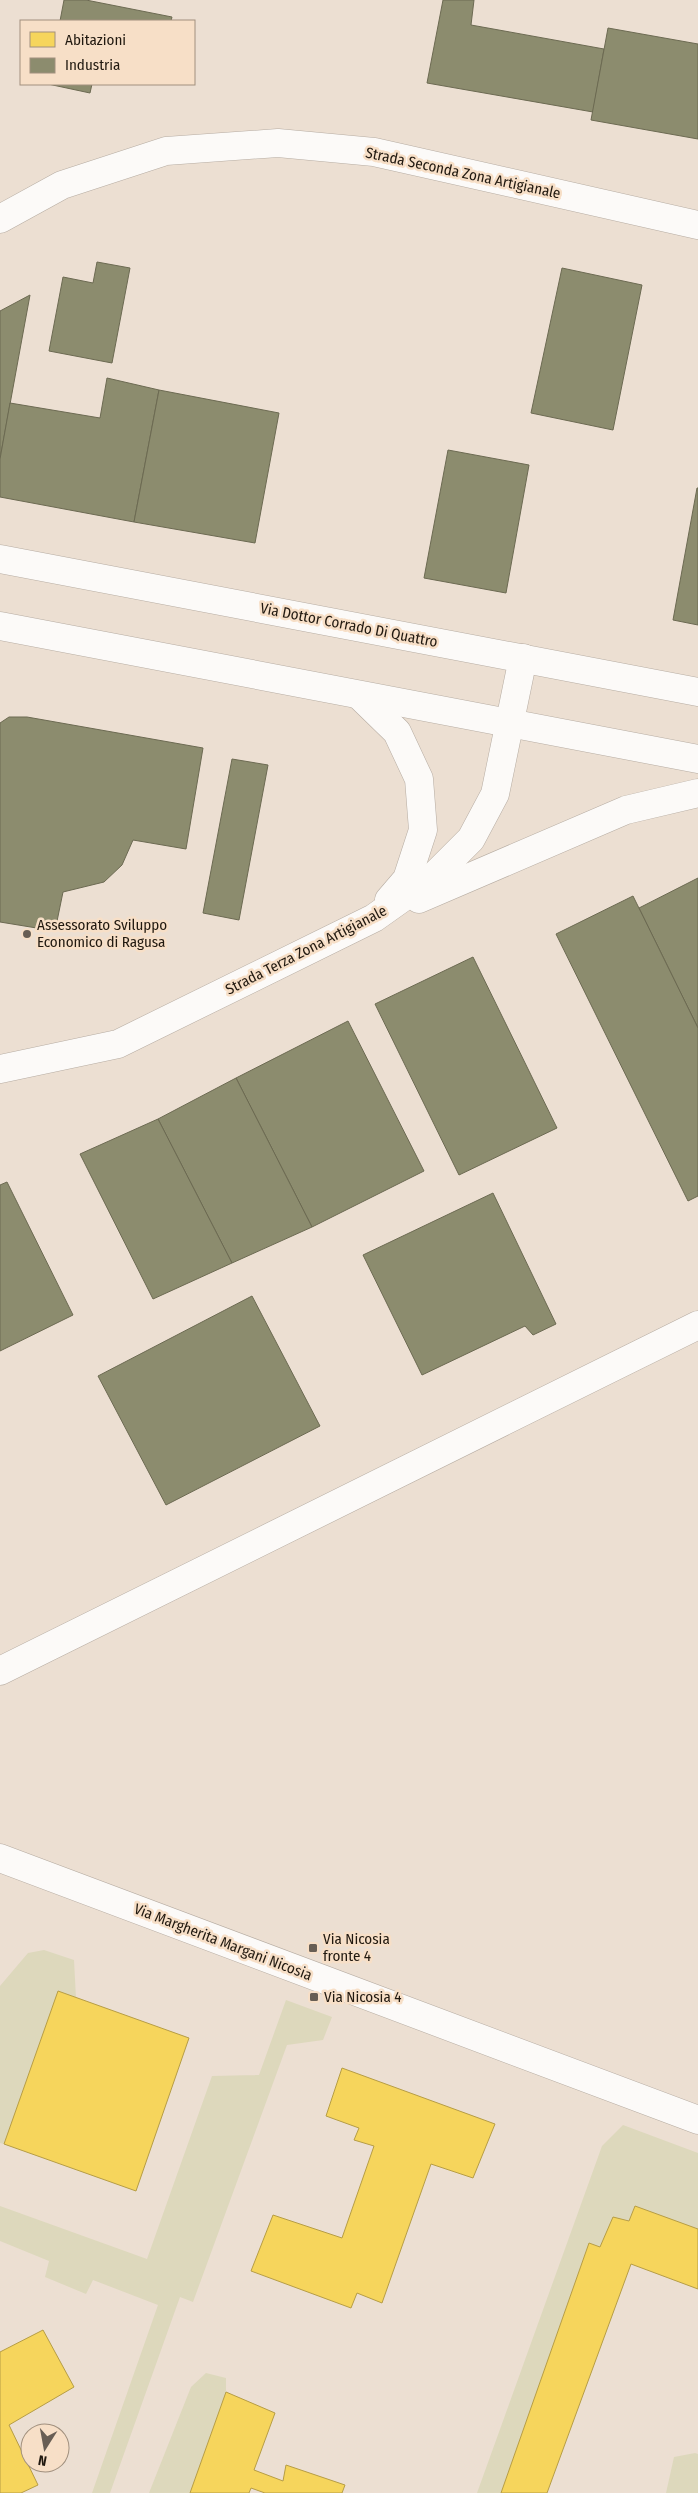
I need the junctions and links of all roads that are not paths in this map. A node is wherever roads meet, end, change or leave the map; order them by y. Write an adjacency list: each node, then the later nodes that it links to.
1 (0, 219): 2 (street, Strada Seconda Zona Artigianale)
2 (698, 225)
3 (0, 559): 5 (street, Via Dottor Corrado Di Quattro)
4 (0, 626): 7 (street)
5 (523, 658): 6 (street, Via Dottor Corrado Di Quattro); 8 (street, Strada Terza Zona Artigianale)
6 (698, 692)
7 (360, 696): 8 (street); 11 (street)
8 (509, 724): 9 (street); 11 (street, Strada Terza Zona Artigianale)
9 (698, 759)
10 (698, 793): 11 (street)
11 (374, 918): 12 (street, Strada Terza Zona Artigianale)
12 (0, 1068)
13 (698, 1325): 14 (street)
14 (0, 1671)
15 (0, 1847): 17 (street)
16 (0, 1858): 17 (street, Via Margherita Margani Nicosia)
17 (32, 1870): 18 (street, Via Margherita Margani Nicosia)
18 (698, 2120)

